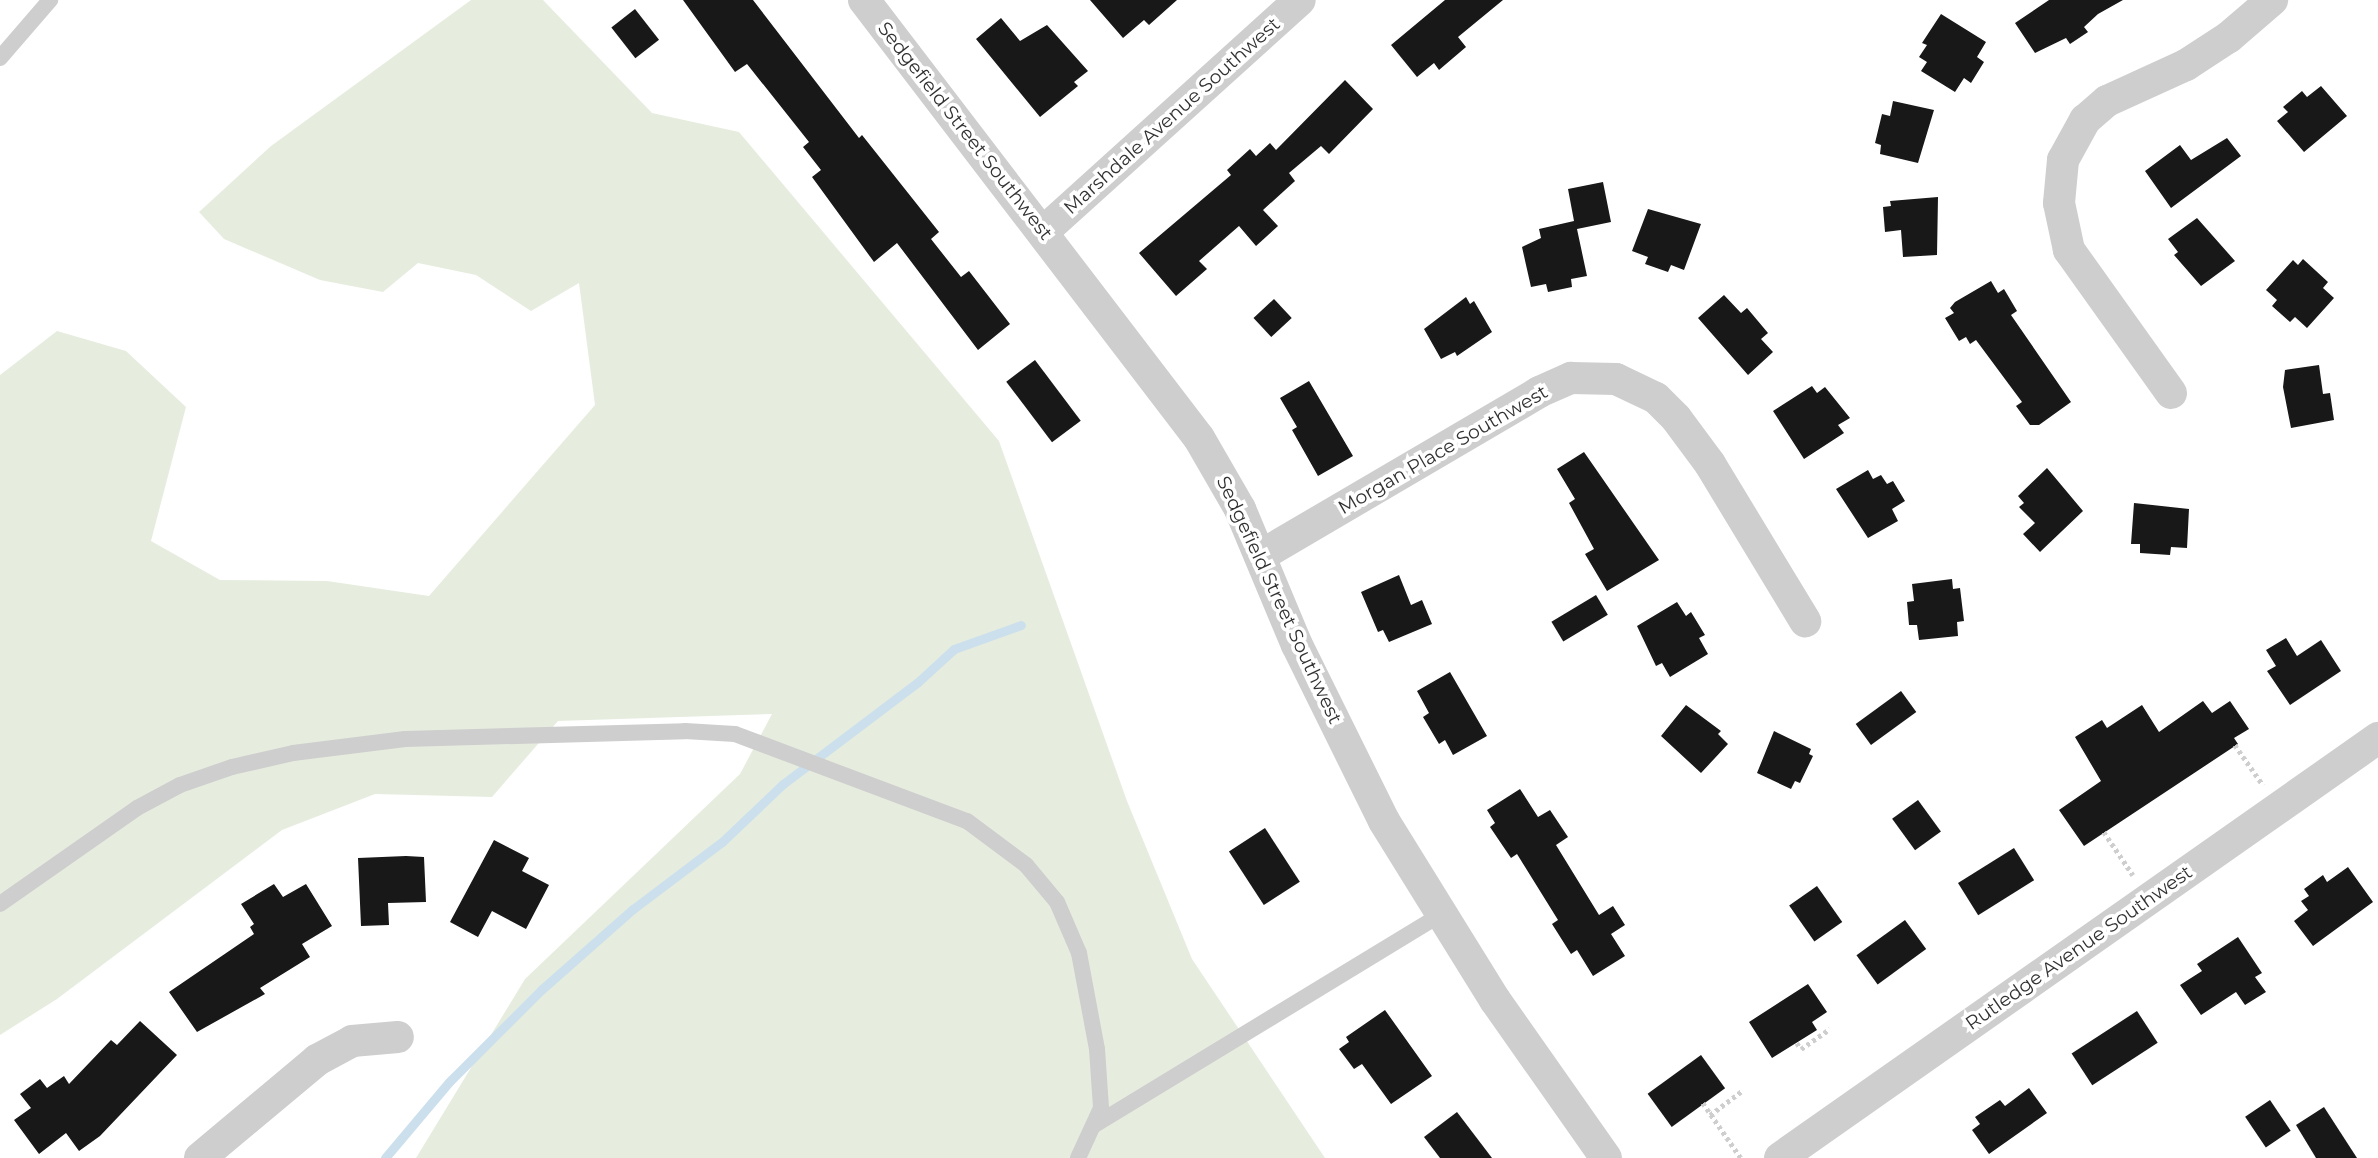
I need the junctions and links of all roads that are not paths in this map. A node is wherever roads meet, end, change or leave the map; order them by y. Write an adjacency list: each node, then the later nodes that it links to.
1 (50, 0): 5 (lane)
2 (864, 0): 6 (street, Sedgefield Street Southwest)
3 (1300, 0): 6 (street, Marshdale Avenue Southwest)
4 (2272, 0): 7 (street)
5 (0, 58)
6 (1043, 232): 8 (street, Sedgefield Street Southwest)
7 (2171, 393)
8 (1260, 556): 9 (street, Morgan Place Southwest); 12 (street, Sedgefield Street Southwest)
9 (1805, 621)
10 (2378, 738): 18 (street, Rutledge Avenue Southwest)
11 (0, 904): 14 (lane)
12 (1442, 914): 14 (lane); 17 (street, Sedgefield Street Southwest)
13 (398, 1037): 15 (street)
14 (1093, 1126): 16 (lane)
15 (200, 1158)
16 (1078, 1158)
17 (1606, 1158)
18 (1780, 1158)

